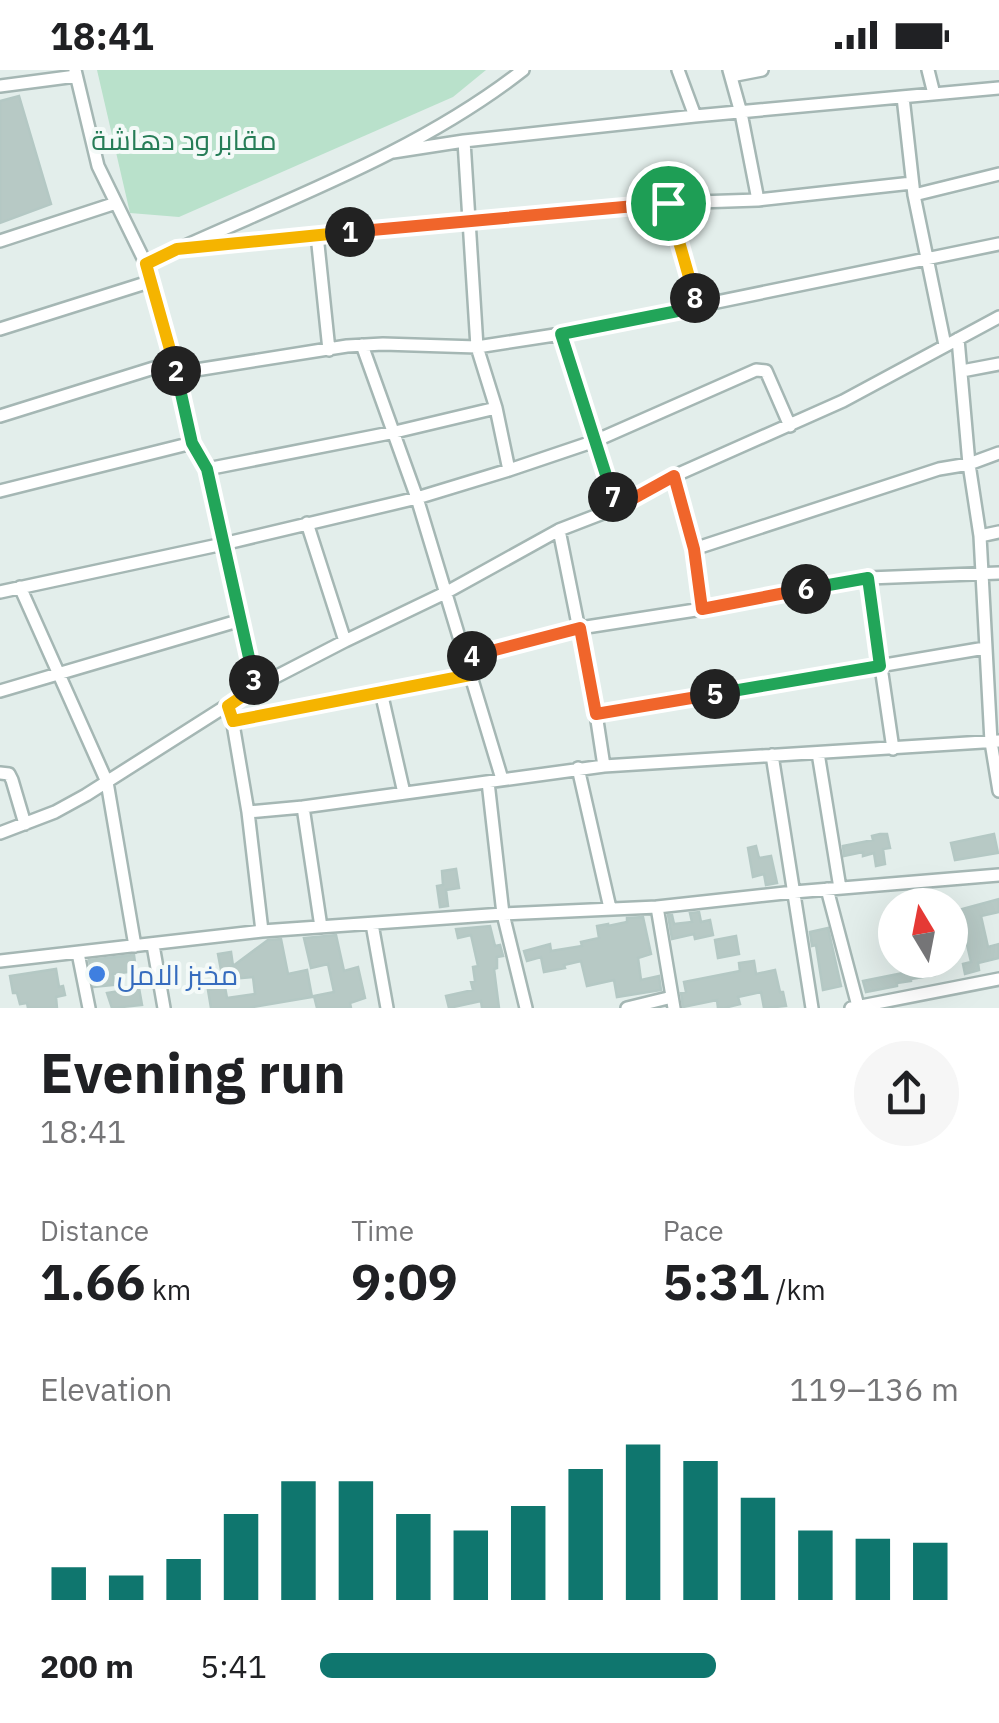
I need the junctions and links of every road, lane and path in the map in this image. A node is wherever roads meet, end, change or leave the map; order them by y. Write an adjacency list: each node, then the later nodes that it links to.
1 (523, 70): 14 (street)
2 (678, 70): 12 (street)
3 (762, 70): 6 (street)
4 (928, 70): 9 (street)
5 (76, 73): 7 (street); 18 (street)
6 (730, 73): 11 (street)
7 (0, 86)
8 (999, 88): 9 (street)
9 (934, 94): 10 (street)
10 (903, 97): 11 (street); 16 (street)
11 (741, 114): 12 (street); 17 (street)
12 (695, 116): 13 (street)
13 (464, 141): 14 (street); 20 (street)
14 (392, 152): 24 (street)
15 (999, 174): 16 (street)
16 (913, 189): 17 (street); 25 (street)
17 (758, 200): 19 (street)
18 (116, 203): 22 (street); 26 (street)
19 (668, 203): 20 (street); 28 (street)
20 (469, 222): 21 (street); 35 (street)
21 (318, 235): 24 (street); 36 (street)
22 (0, 240)
23 (999, 244): 25 (street)
24 (177, 249): 26 (street)
25 (927, 260): 28 (street); 34 (street)
26 (146, 264): 27 (street)
27 (152, 281): 30 (street); 38 (street)
28 (698, 307): 31 (street)
29 (999, 317): 32 (street)
30 (0, 329)
31 (561, 334): 35 (street); 44 (street)
32 (958, 339): 34 (street); 39 (street)
33 (362, 345): 35 (street); 36 (street); 43 (street)
34 (945, 345): 42 (street)
35 (477, 347): 40 (street)
36 (330, 350): 38 (street)
37 (999, 364): 39 (street)
38 (175, 367): 41 (street); 45 (street)
39 (962, 371): 47 (street)
40 (496, 408): 43 (street); 49 (street)
41 (0, 416)
42 (790, 426): 44 (street); 50 (street)
43 (396, 432): 48 (street); 52 (street)
44 (595, 441): 49 (street); 53 (street)
45 (192, 443): 48 (street); 51 (street)
46 (999, 453): 47 (street)
47 (969, 464): 57 (street); 59 (street)
48 (207, 469): 58 (street)
49 (509, 470): 52 (street)
50 (674, 476): 53 (street); 59 (street)
51 (0, 491)
52 (418, 498): 54 (street); 65 (street)
53 (616, 508): 55 (street)
54 (306, 523): 58 (street); 69 (street)
55 (559, 530): 65 (street); 68 (street)
56 (999, 532): 57 (street)
57 (980, 536): 60 (street)
58 (223, 544): 63 (street); 67 (street)
59 (694, 549): 66 (street)
60 (982, 574): 61 (street); 62 (street); 70 (street)
61 (999, 574)
62 (868, 578): 66 (street); 72 (street)
63 (20, 587): 64 (street); 73 (street)
64 (0, 592)
65 (447, 592): 69 (street); 71 (street)
66 (702, 609): 68 (street)
67 (240, 620): 73 (street); 75 (street)
68 (580, 628): 71 (street); 79 (street)
69 (345, 640): 75 (street)
70 (984, 648): 72 (street); 81 (street)
71 (467, 658): 74 (street)
72 (880, 666): 79 (street); 82 (street)
73 (59, 674): 76 (street); 89 (street)
74 (470, 675): 77 (street); 88 (street)
75 (256, 687): 78 (street)
76 (0, 691)
77 (381, 692): 80 (street); 91 (street)
78 (228, 706): 80 (street); 89 (street)
79 (596, 714): 85 (street)
80 (233, 721): 94 (street)
81 (995, 742): 82 (street); 92 (street)
82 (893, 749): 83 (street)
83 (818, 754): 84 (street); 98 (street)
84 (772, 755): 85 (street); 99 (street)
85 (604, 766): 86 (street)
86 (578, 768): 88 (street); 101 (street)
87 (0, 773): 95 (street)
88 (502, 779): 90 (street)
89 (107, 782): 95 (street); 107 (street)
90 (488, 782): 91 (street); 102 (street)
91 (404, 792): 93 (street)
92 (999, 792)
93 (302, 807): 94 (street); 104 (street)
94 (248, 812): 105 (street)
95 (26, 824): 96 (street)
96 (0, 833)
97 (999, 876): 98 (street)
98 (834, 889): 99 (street); 112 (street)
99 (794, 892): 100 (street); 118 (street)
100 (658, 907): 101 (street); 111 (street)
101 (610, 908): 102 (street)
102 (503, 914): 103 (street); 116 (street)
103 (372, 924): 104 (street); 115 (street)
104 (320, 927): 105 (street)
105 (262, 931): 106 (street)
106 (153, 944): 107 (street); 114 (street)
107 (135, 946): 108 (street)
108 (78, 954): 109 (street); 113 (street)
109 (0, 961)
110 (999, 979): 112 (street)
111 (673, 1003): 117 (street)
112 (854, 1007)
113 (90, 1008)
114 (164, 1008)
115 (388, 1008)
116 (526, 1008)
117 (627, 1008)
118 (812, 1008)

